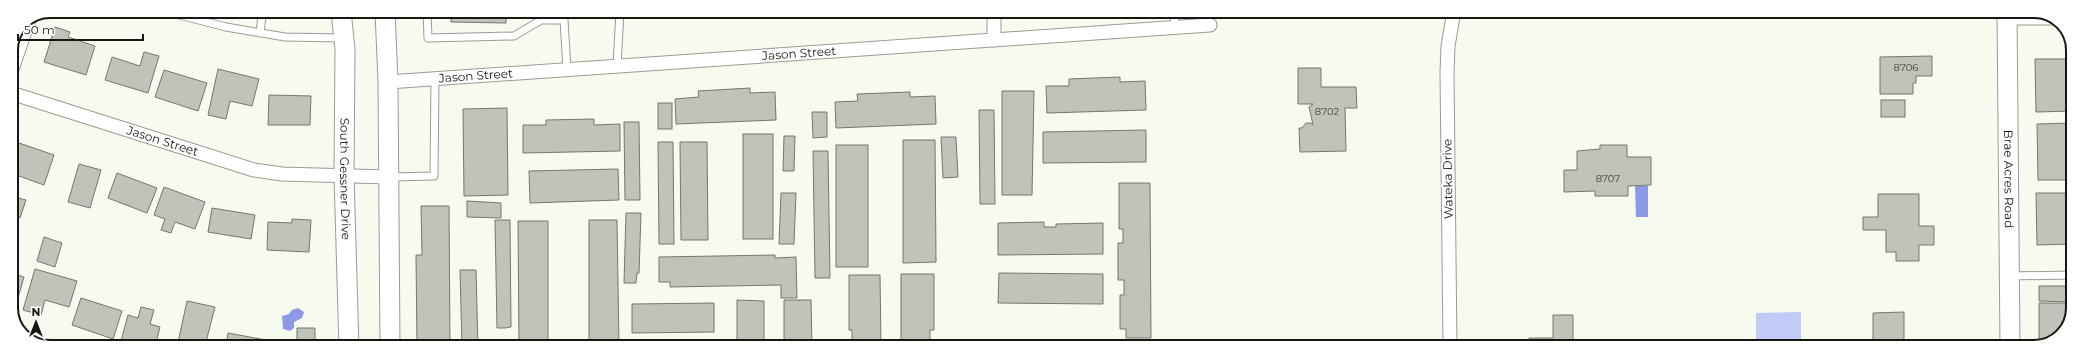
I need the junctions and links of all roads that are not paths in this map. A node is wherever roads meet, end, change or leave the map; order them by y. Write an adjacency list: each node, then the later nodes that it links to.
1 (191, 18): 14 (lane)
2 (262, 18): 14 (lane)
3 (342, 18): 15 (main road, South Gessner Drive)
4 (385, 18): 21 (main road)
5 (428, 18): 19 (lane)
6 (620, 18): 18 (lane)
7 (994, 18): 16 (street)
8 (1174, 18): 12 (lane)
9 (1453, 18): 29 (street, Wateka Drive)
10 (2007, 18): 26 (main road, Brae Acres Road)
11 (1210, 25): 12 (street, Jason Street)
12 (1175, 27): 16 (street, Jason Street)
13 (26, 28): 17 (street)
14 (260, 33): 15 (lane)
15 (344, 38): 23 (main road, South Gessner Drive)
16 (994, 40): 18 (street, Jason Street)
17 (18, 52)
18 (617, 66): 19 (street, Jason Street)
19 (567, 70): 20 (street, Jason Street)
20 (435, 79): 21 (street, Jason Street); 24 (lane)
21 (388, 82): 24 (main road)
22 (18, 95): 23 (street, Jason Street)
23 (344, 176): 24 (street, Jason Street); 27 (main road, South Gessner Drive)
24 (388, 177): 28 (main road)
25 (2066, 275): 26 (lane)
26 (2010, 276): 30 (main road, Brae Acres Road)
27 (349, 340)
28 (390, 340)
29 (1450, 340)
30 (2010, 340)

